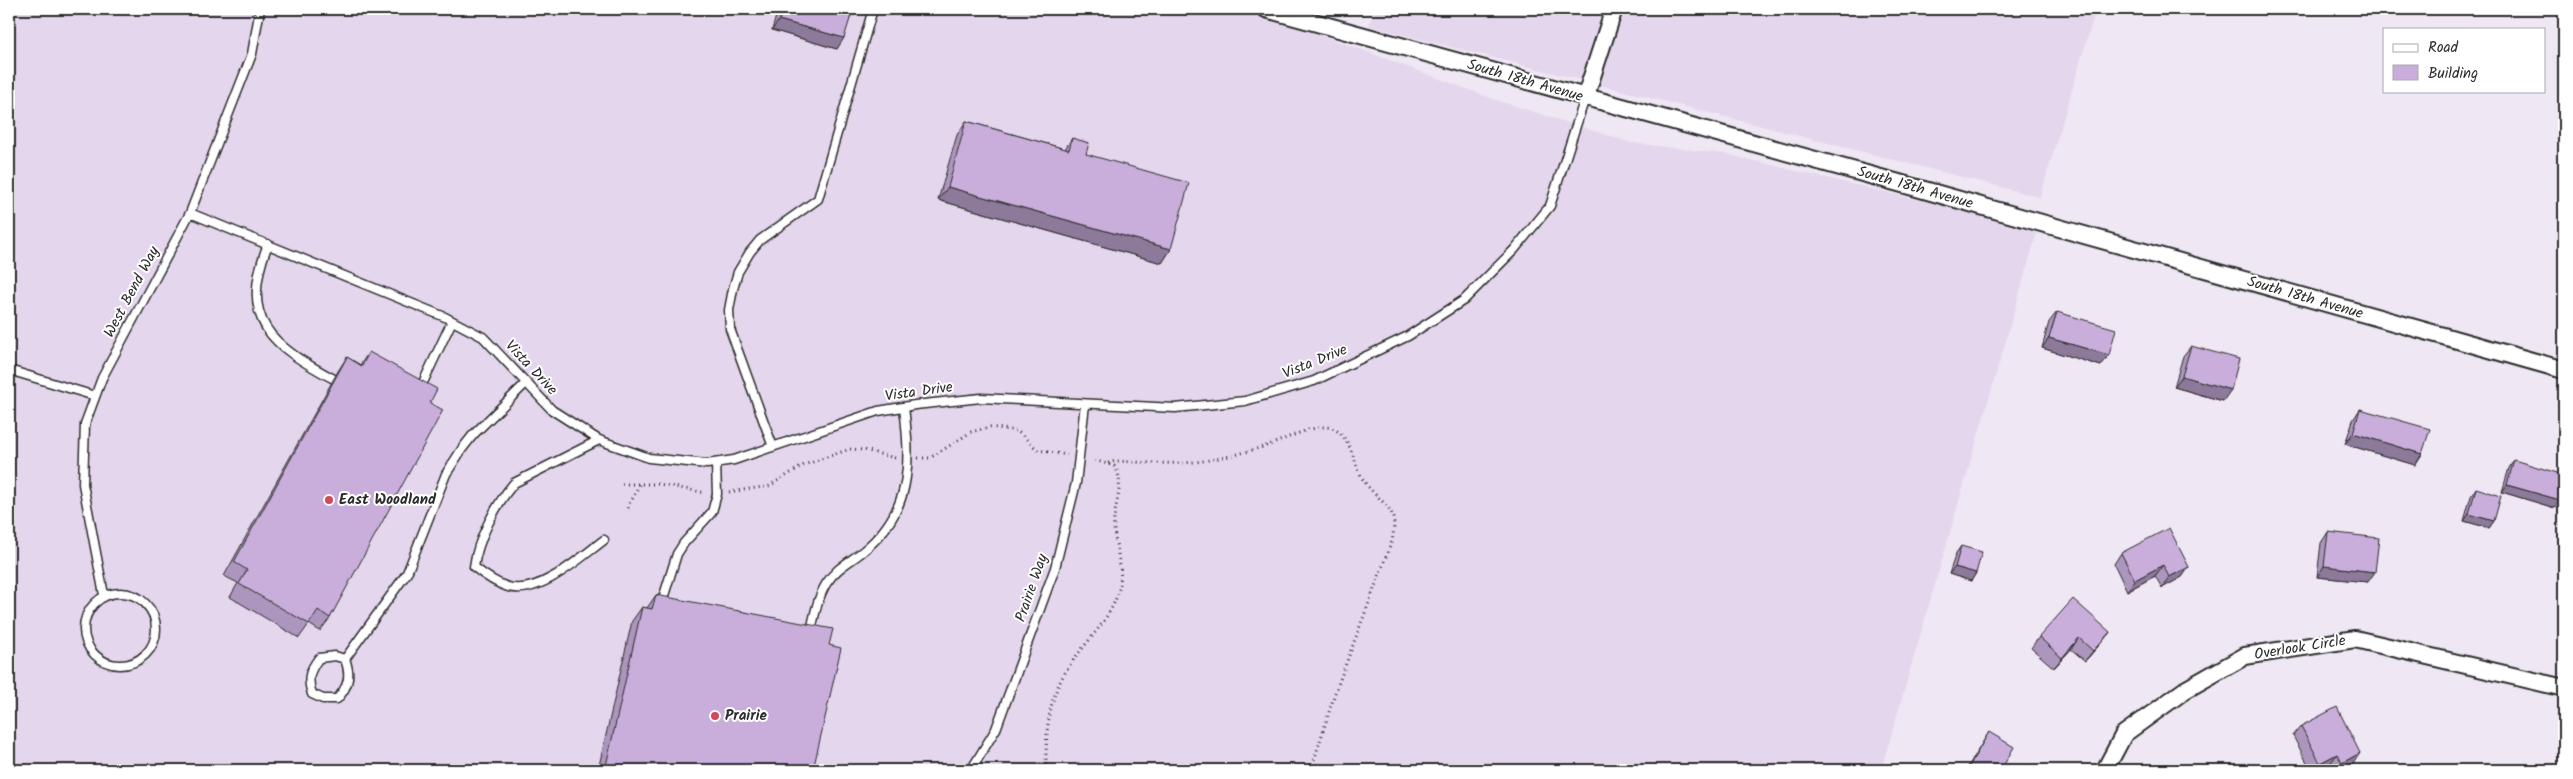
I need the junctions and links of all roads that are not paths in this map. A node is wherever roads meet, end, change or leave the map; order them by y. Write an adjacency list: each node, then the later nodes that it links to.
1 (260, 9): 6 (lane, West Bend Way)
2 (873, 9): 18 (lane)
3 (1266, 9): 5 (street, South 18th Avenue)
4 (1614, 9): 5 (street)
5 (1585, 98): 10 (street, South 18th Avenue); 15 (lane, Vista Drive)
6 (190, 213): 7 (lane, Vista Drive); 13 (lane, West Bend Way)
7 (268, 244): 8 (lane, Vista Drive); 11 (lane)
8 (452, 321): 12 (lane, Vista Drive); 14 (lane)
9 (9, 370): 13 (lane)
10 (2564, 370)
11 (334, 379)
12 (526, 383): 17 (lane, Vista Drive); 24 (lane)
13 (95, 396): 21 (lane, West Bend Way)
14 (416, 397)
15 (1085, 404): 16 (lane, Vista Drive); 26 (lane, Prairie Way)
16 (904, 407): 18 (lane, Vista Drive); 23 (lane)
17 (598, 440): 19 (lane, Vista Drive); 20 (lane)
18 (773, 446): 19 (lane, Vista Drive)
19 (716, 463): 22 (lane)
20 (604, 540)
21 (104, 595): 21 (lane)
22 (660, 611)
23 (809, 640)
24 (345, 659): 24 (lane)
25 (2564, 688): 27 (street, Overlook Circle)
26 (971, 770)
27 (2105, 770)

